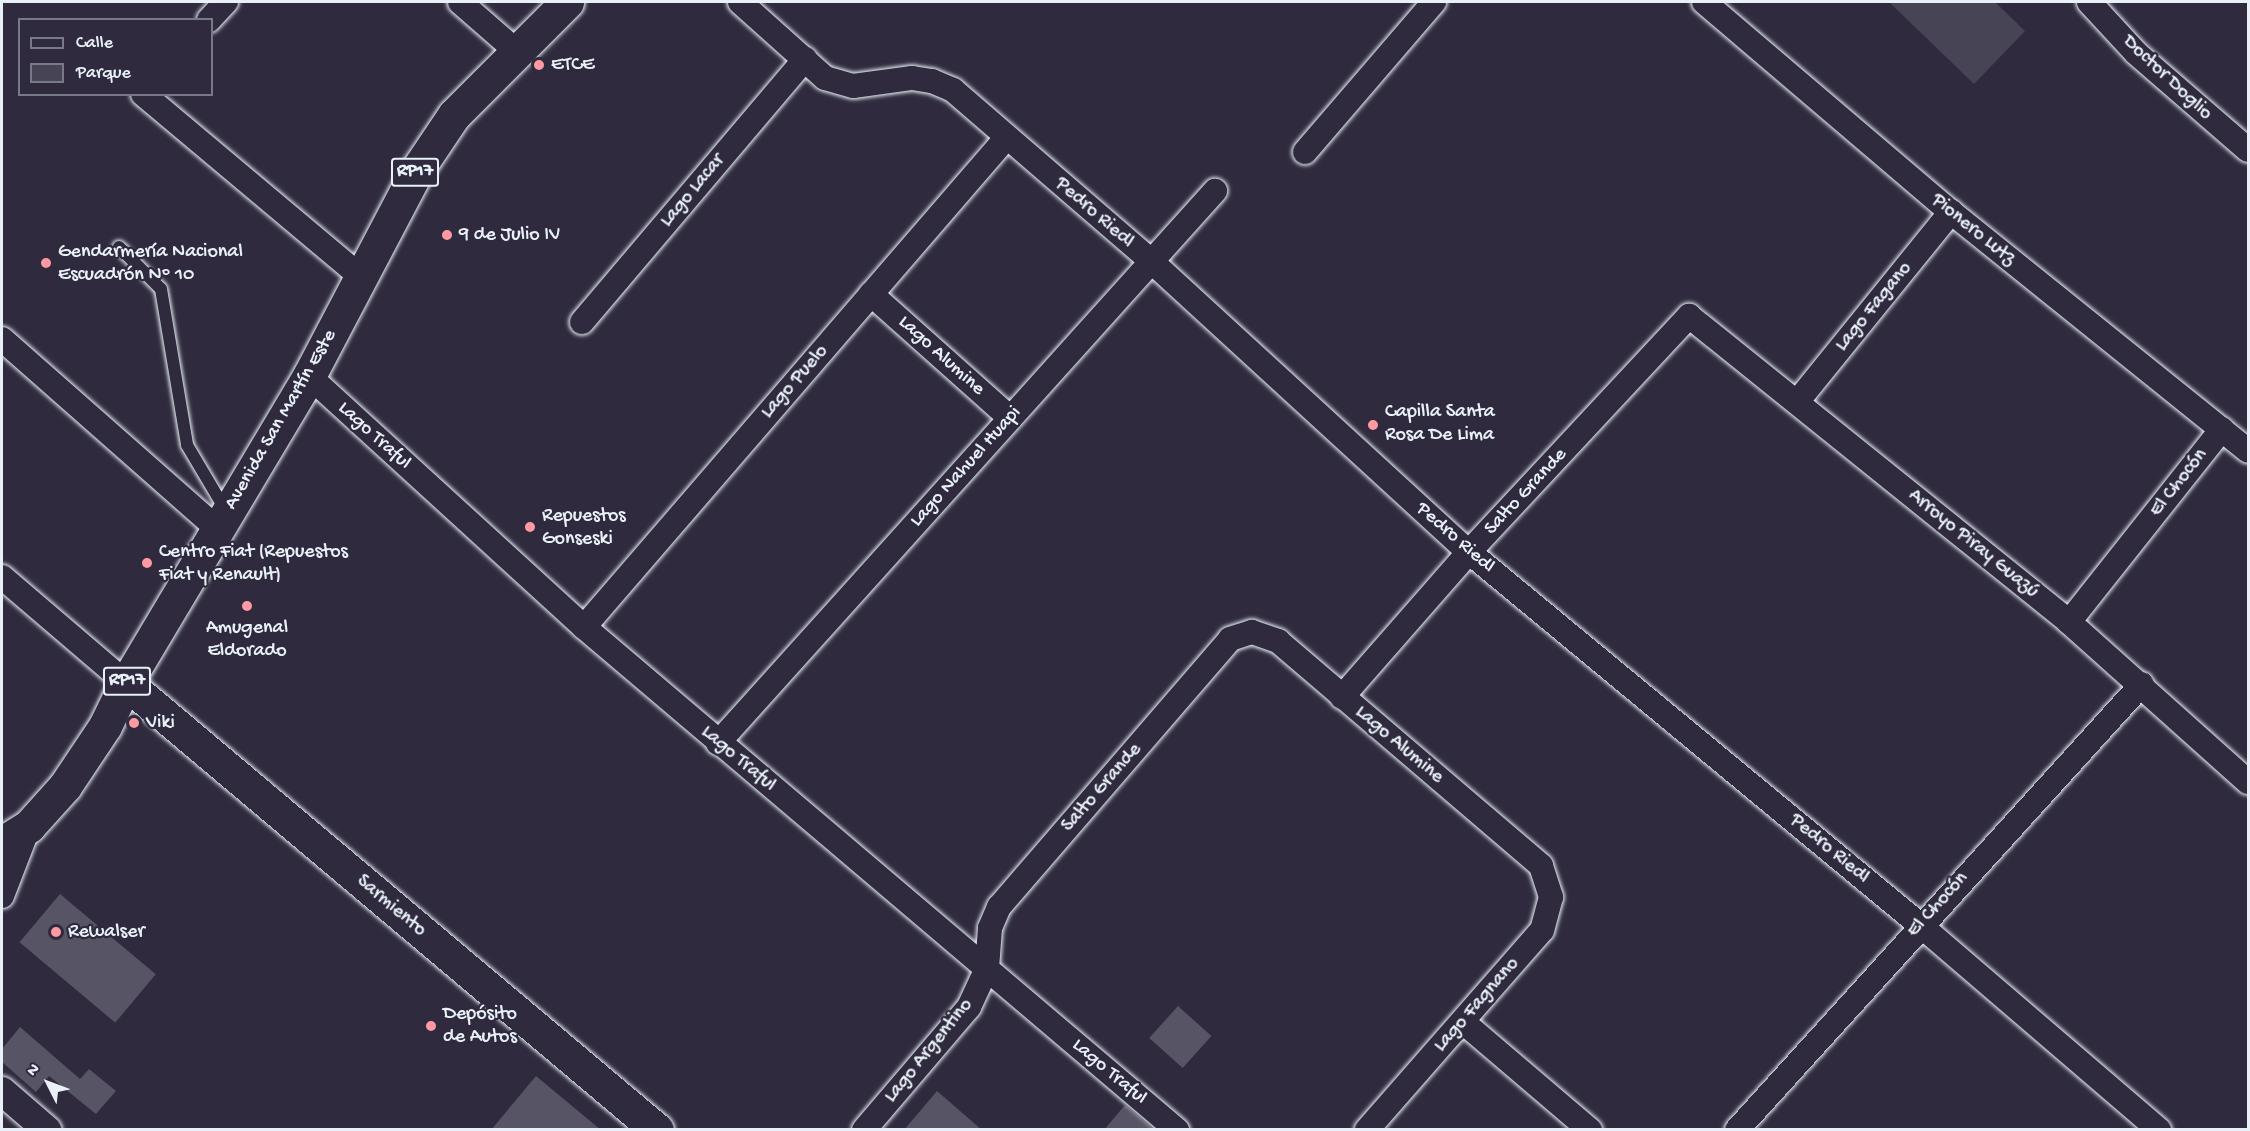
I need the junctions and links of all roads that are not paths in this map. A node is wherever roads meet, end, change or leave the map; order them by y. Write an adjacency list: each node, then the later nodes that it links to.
1 (226, 2): 8 (street)
2 (460, 2): 9 (street)
3 (567, 2): 9 (main road, Avenida San Martín Este / RP17)
4 (740, 2): 10 (street, Pedro Riedl)
5 (1434, 2): 14 (street)
6 (1704, 2): 16 (street, Pionero Lutz)
7 (2090, 2): 13 (street, Doctor Doglio)
8 (211, 18)
9 (515, 50): 19 (main road, Avenida San Martín Este / RP17)
10 (805, 59): 12 (street, Pedro Riedl); 22 (street, Lago Lacar)
11 (145, 96): 19 (street)
12 (1007, 137): 18 (street, Pedro Riedl); 20 (street, Lago Puelo)
13 (2248, 150)
14 (1305, 152)
15 (1215, 191): 18 (street, Lago Nahuel Huapi)
16 (1951, 212): 25 (street, Lago Fagano); 27 (street, Pionero Lutz)
17 (119, 247): 29 (lane)
18 (1151, 261): 26 (street, Lago Nahuel Huapi); 30 (street, Pedro Riedl)
19 (361, 277): 24 (main road, Avenida San Martín Este / RP17)
20 (871, 294): 26 (street, Lago Alumine); 33 (street, Lago Puelo)
21 (1689, 316): 25 (street, Arroyo Piray Guazú); 30 (street, Salto Grande)
22 (582, 322)
23 (2, 339): 29 (street)
24 (309, 376): 29 (main road, Avenida San Martín Este / RP17); 33 (street, Lago Traful)
25 (1797, 402): 32 (street, Arroyo Piray Guazú)
26 (1010, 418): 38 (street, Lago Nahuel Huapi)
27 (2222, 429): 28 (street, Pionero Lutz); 32 (street, El Chocón)
28 (2248, 452)
29 (224, 522): 35 (main road, Avenida San Martín Este / RP17)
30 (1470, 552): 37 (street, Salto Grande); 43 (street, Pedro Riedl)
31 (2, 577): 35 (street)
32 (2069, 622): 36 (street, Arroyo Piray Guazú)
33 (584, 627): 38 (street, Lago Traful)
34 (1252, 632): 37 (street, Lago Alumine); 44 (street, Salto Grande)
35 (126, 683): 40 (main road, Avenida San Martín Este / RP17); 48 (main road, Sarmiento)
36 (2142, 684): 39 (street, Arroyo Piray Guazú); 43 (street, El Chocón)
37 (1342, 697): 41 (street, Lago Alumine)
38 (718, 743): 44 (street, Lago Traful)
39 (2248, 782)
40 (15, 835): 42 (street)
41 (1541, 866): 45 (street, Lago Fagnano)
42 (2, 896)
43 (1920, 925): 53 (street, El Chocón); 54 (street, Pedro Riedl)
44 (987, 968): 49 (street, Lago Argentino); 50 (street, Lago Traful)
45 (1463, 1022): 51 (street, Lago Fagnano); 52 (street)
46 (2, 1090): 47 (street)
47 (47, 1130)
48 (657, 1130)
49 (864, 1130)
50 (1177, 1130)
51 (1367, 1130)
52 (1590, 1130)
53 (1737, 1130)
54 (2159, 1130)

